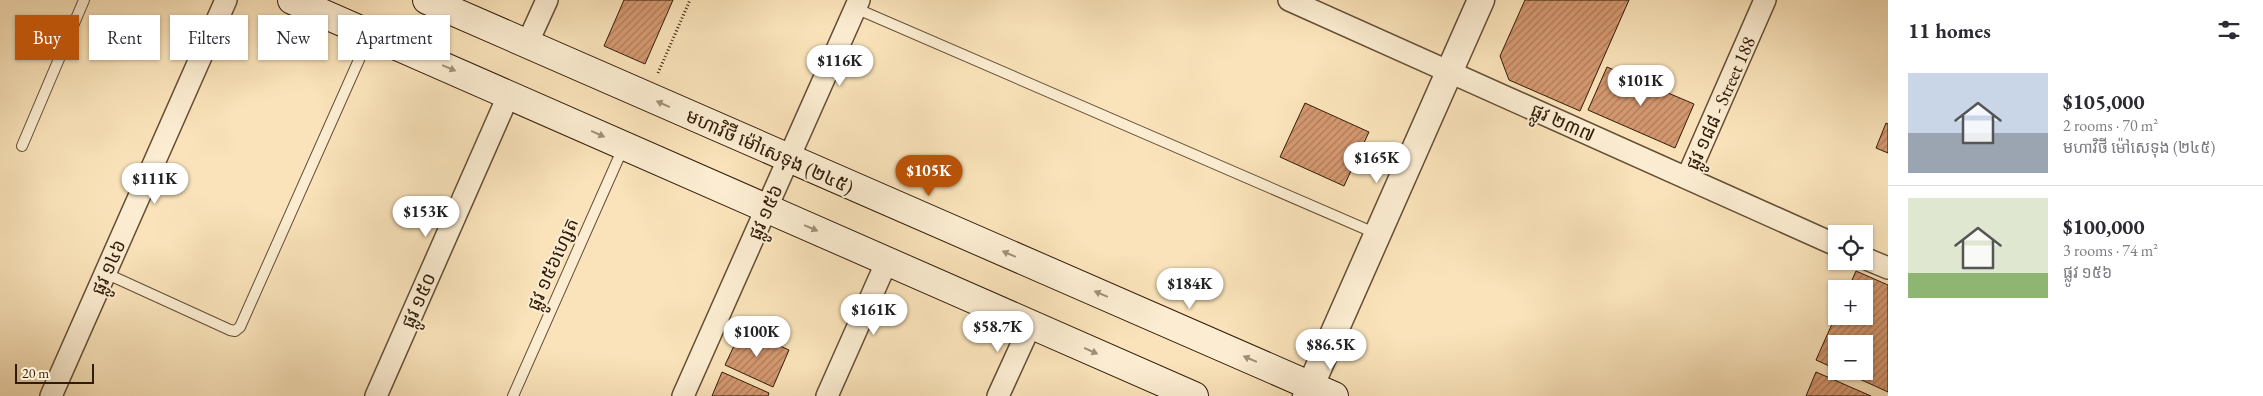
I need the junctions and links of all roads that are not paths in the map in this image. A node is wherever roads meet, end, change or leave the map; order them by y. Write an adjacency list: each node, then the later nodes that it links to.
1 (84, 0): 16 (lane)
2 (226, 0): 26 (street, ផ្លូវ ១៤៦)
3 (292, 0): 10 (main road)
4 (427, 0): 11 (main road, មហាវិថី ម៉ៅសេទុង (២៤៥))
5 (547, 0): 11 (street)
6 (1289, 0): 14 (street, ផ្លូវ ២៣៧)
7 (1481, 0): 14 (street)
8 (1765, 0): 19 (street, ផ្លូវ ១៨៨ - Street 188)
9 (857, 4): 18 (street, ផ្លូវ ១៥៦); 21 (lane)
10 (338, 20)
11 (527, 44): 18 (main road, មហាវិថី ម៉ៅសេទុង (២៤៥), one-way to 11)
12 (358, 60): 26 (lane)
13 (430, 60): 15 (main road, one-way to 15)
14 (1449, 72): 19 (street, ផ្លូវ ២៣៧); 21 (street)
15 (509, 94): 17 (main road, one-way to 17); 30 (street, ផ្លូវ ១៥០)
16 (22, 146)
17 (624, 146): 20 (main road); 31 (lane, ផ្លូវ ១៥៦ហ្សេត)
18 (788, 159): 20 (street, ផ្លូវ ១៥៦); 28 (main road, មហាវិថី ម៉ៅសេទុង (២៤៥), one-way to 18)
19 (1687, 178): 22 (street, ផ្លូវ ២៣៧)
20 (766, 209): 23 (main road, one-way to 23); 32 (street, ផ្លូវ ១៥៦)
21 (1377, 234): 28 (street)
22 (1828, 241)
23 (887, 261): 27 (main road); 33 (street)
24 (1873, 262): 25 (street)
25 (1888, 268)
26 (105, 273): 29 (street, ផ្លូវ ១៤៦)
27 (1030, 324): 34 (street); 35 (main road, one-way to 35)
28 (1317, 392)
29 (51, 396)
30 (376, 396)
31 (513, 396)
32 (683, 396)
33 (827, 396)
34 (998, 396)
35 (1194, 396)

